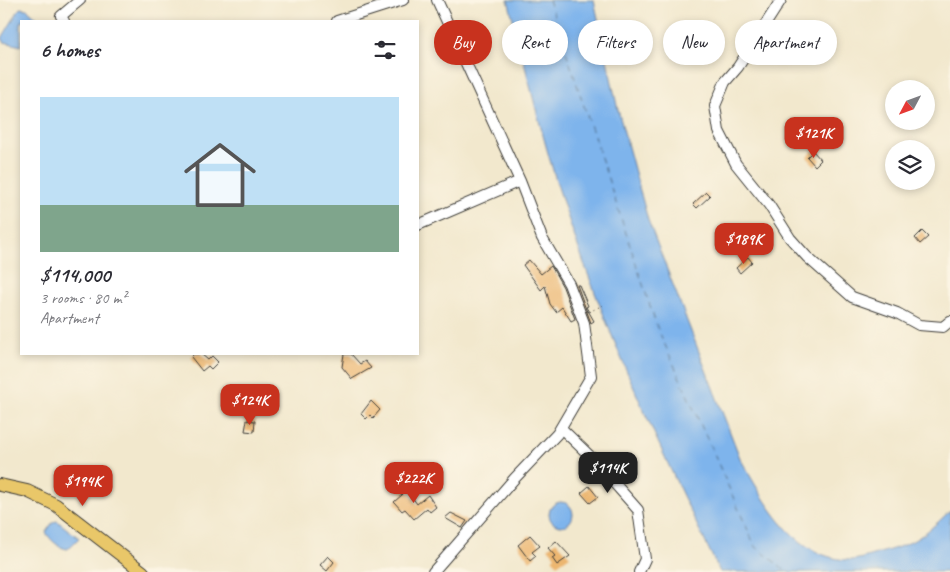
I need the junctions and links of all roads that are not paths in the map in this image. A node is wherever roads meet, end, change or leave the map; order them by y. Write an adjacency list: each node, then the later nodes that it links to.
1 (80, 0): 5 (street)
2 (403, 0): 6 (street)
3 (437, 0): 7 (street)
4 (781, 0): 9 (street)
5 (63, 20)
6 (340, 20)
7 (520, 181): 8 (street); 10 (street)
8 (419, 225)
9 (950, 321)
10 (561, 428): 13 (street); 14 (street)
11 (0, 485): 12 (main road)
12 (144, 572)
13 (433, 572)
14 (638, 572)

